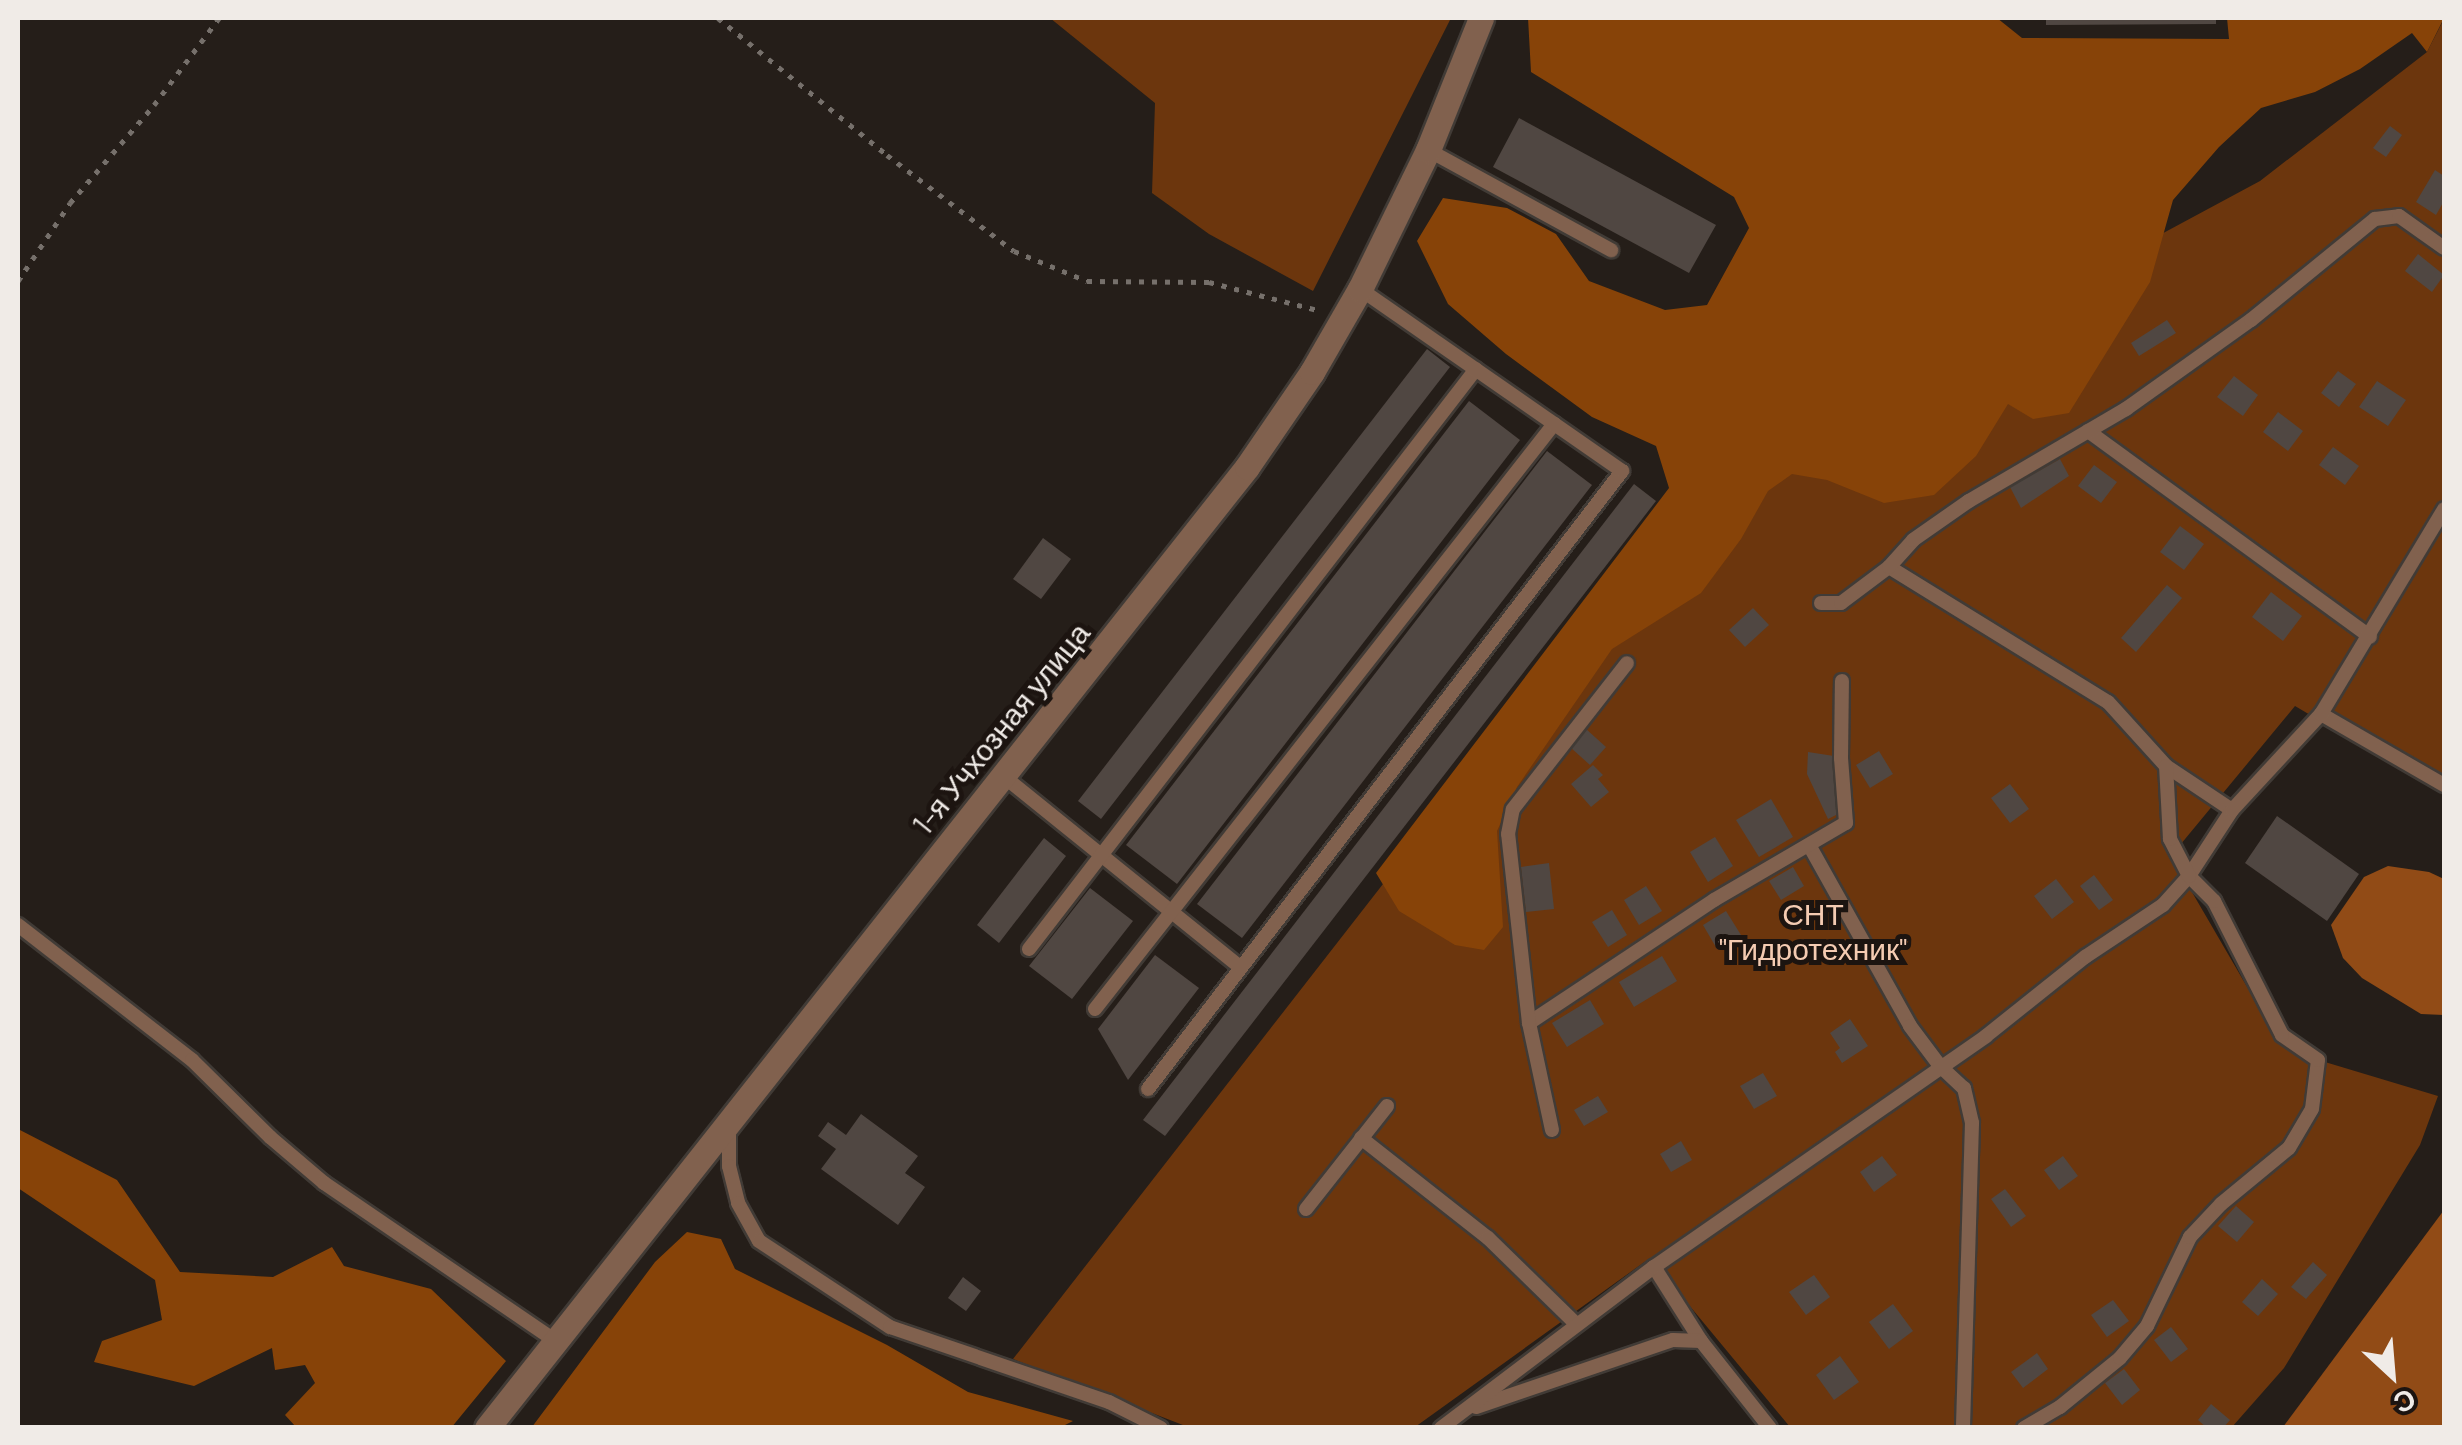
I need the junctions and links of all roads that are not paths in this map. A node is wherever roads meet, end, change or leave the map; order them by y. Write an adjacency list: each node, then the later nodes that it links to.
1 (1481, 18): 2 (street, 1-я Учхозная улица)
2 (1428, 150): 4 (lane); 5 (street, 1-я Учхозная улица)
3 (2444, 248): 8 (lane)
4 (1611, 250)
5 (1360, 289): 6 (lane); 17 (street, 1-я Учхозная улица)
6 (1476, 369): 7 (lane); 21 (lane)
7 (1554, 424): 23 (lane); 26 (lane)
8 (2088, 430): 10 (lane); 12 (lane)
9 (2444, 509): 12 (lane)
10 (1890, 568): 11 (lane); 16 (lane)
11 (1821, 603)
12 (2370, 637): 15 (lane)
13 (1626, 663): 28 (lane)
14 (1842, 681): 20 (lane)
15 (2321, 714): 18 (lane); 19 (lane)
16 (2166, 766): 19 (lane); 22 (lane)
17 (1002, 775): 21 (lane); 32 (street, 1-я Учхозная улица)
18 (2444, 785)
19 (2232, 810): 22 (lane)
20 (1809, 845): 28 (lane); 29 (lane)
21 (1099, 857): 23 (lane); 25 (lane)
22 (2190, 876): 29 (lane); 46 (lane)
23 (1170, 913): 26 (lane); 27 (lane)
24 (18, 925): 39 (lane)
25 (1029, 948)
26 (1241, 968): 30 (lane)
27 (1095, 1008)
28 (1529, 1023): 33 (lane)
29 (1940, 1066): 36 (lane); 45 (lane)
30 (1148, 1089)
31 (1387, 1106): 34 (lane)
32 (729, 1124): 39 (street, 1-я Учхозная улица); 42 (lane)
33 (1552, 1130)
34 (1361, 1138): 35 (lane); 37 (lane)
35 (1306, 1209)
36 (1654, 1267): 37 (lane); 38 (lane)
37 (1577, 1326): 40 (lane)
38 (1701, 1340): 40 (lane); 44 (lane)
39 (557, 1342): 41 (street, 1-я Учхозная улица)
40 (1466, 1410): 43 (lane)
41 (487, 1428)
42 (1161, 1428)
43 (1441, 1428)
44 (1770, 1428)
45 (1963, 1428)
46 (2024, 1428)

